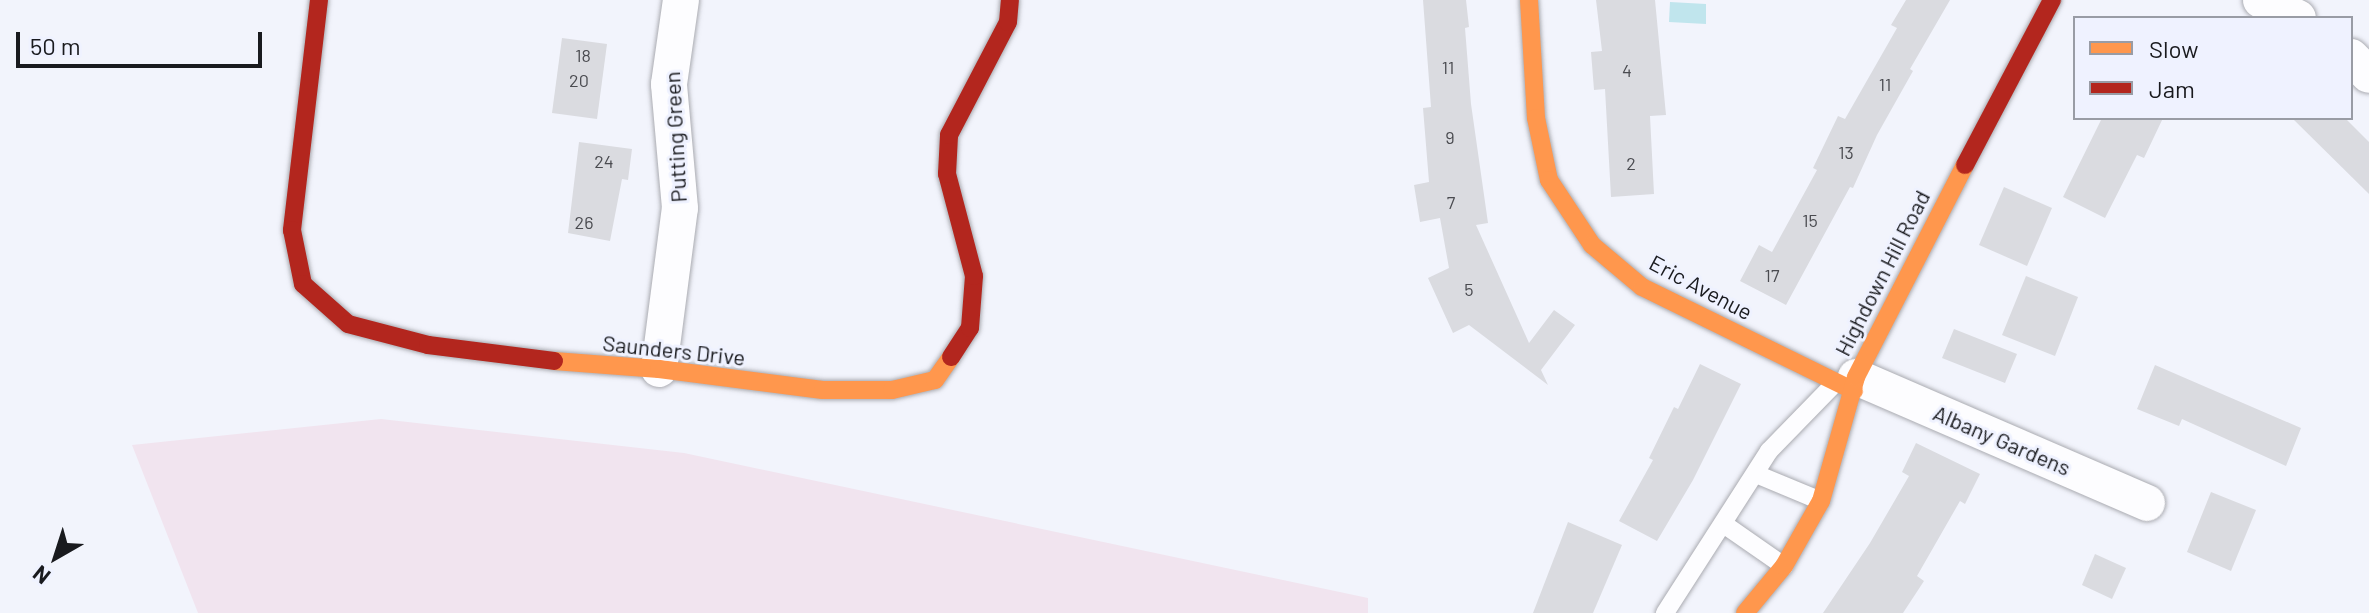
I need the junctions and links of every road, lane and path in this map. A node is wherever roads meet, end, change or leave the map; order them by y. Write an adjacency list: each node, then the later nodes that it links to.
1 (319, 0): 10 (street, Saunders Drive)
2 (681, 0): 10 (street, Putting Green)
3 (1010, 0): 10 (street, Saunders Drive)
4 (1529, 0): 11 (street, Eric Avenue)
5 (2052, 0): 11 (street, Highdown Hill Road)
6 (2261, 0): 7 (street)
7 (2294, 16)
8 (2353, 59): 9 (street)
9 (2369, 75)
10 (659, 369)
11 (1849, 384): 12 (lane); 13 (street, Highdown Hill Road); 14 (street, Albany Gardens)
12 (1756, 474): 13 (lane); 15 (lane)
13 (1821, 501): 16 (street, Highdown Hill Road)
14 (2147, 503)
15 (1725, 525): 16 (lane); 17 (lane)
16 (1784, 566): 18 (street, Highdown Hill Road)
17 (1665, 613)
18 (1745, 613)

